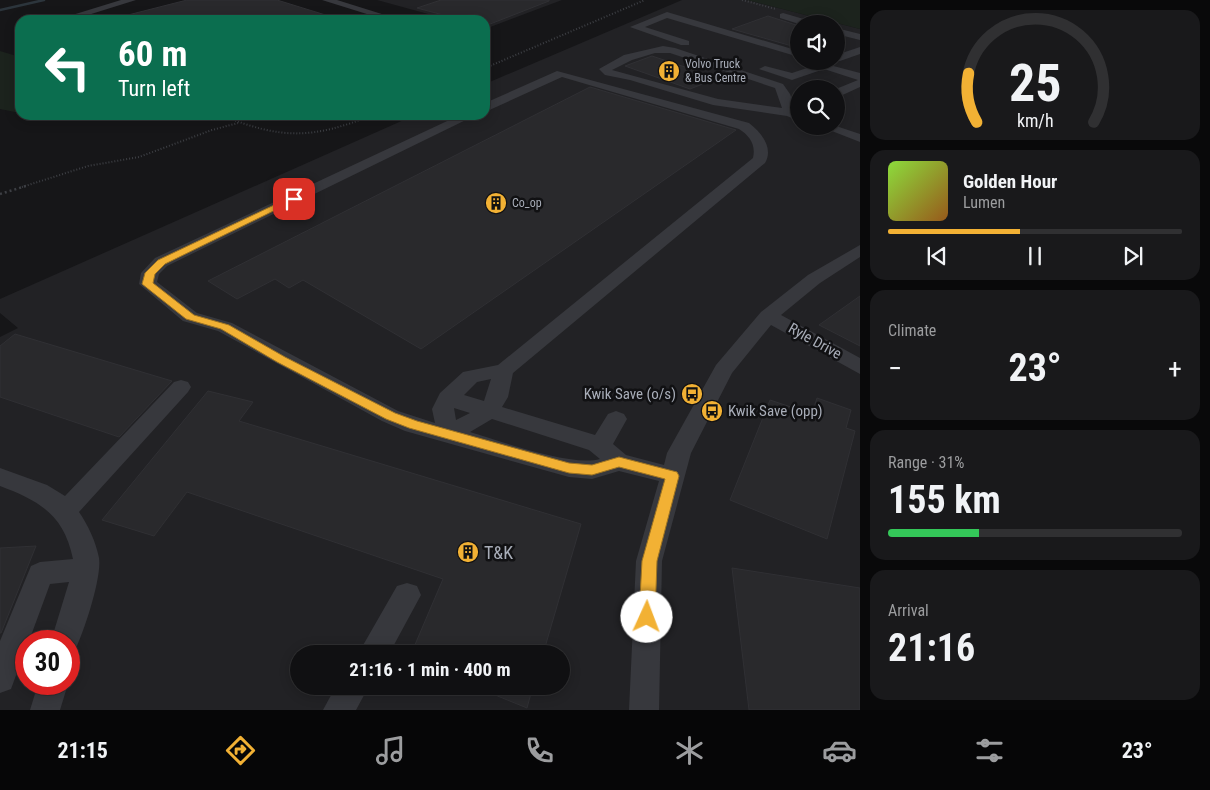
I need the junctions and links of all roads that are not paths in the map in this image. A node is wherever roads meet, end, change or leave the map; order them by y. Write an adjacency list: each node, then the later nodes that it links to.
1 (131, 0): 3 (street)
2 (326, 0): 4 (street)
3 (78, 15)
4 (378, 15)
5 (783, 16): 6 (street)
6 (790, 18)
7 (845, 33): 8 (street)
8 (860, 37)
9 (860, 50): 11 (street)
10 (790, 51): 12 (street)
11 (845, 56)
12 (728, 57)
13 (755, 66): 15 (street)
14 (845, 68): 16 (street)
15 (810, 70)
16 (858, 74): 17 (street)
17 (845, 86)
18 (490, 106): 26 (street)
19 (794, 115): 19 (street)
20 (460, 120): 31 (street)
21 (845, 133): 22 (street)
22 (860, 138)
23 (860, 250): 24 (street)
24 (768, 316): 25 (street, Ryle Drive); 34 (street)
25 (860, 367)
26 (504, 370): 28 (street); 29 (street)
27 (180, 387): 36 (street)
28 (448, 398): 29 (street); 31 (street)
29 (488, 411): 31 (street); 32 (street)
30 (616, 419): 32 (street)
31 (448, 433): 33 (street)
32 (600, 446): 33 (street)
33 (619, 462): 34 (street)
34 (672, 476): 46 (street)
35 (0, 477): 36 (street)
36 (65, 509): 37 (street)
37 (84, 569): 39 (street); 41 (street)
38 (407, 595): 40 (street)
39 (68, 630)
40 (378, 645)
41 (0, 679)
42 (50, 695): 44 (street)
43 (348, 695): 45 (street)
44 (45, 710)
45 (338, 710)
46 (644, 710)

